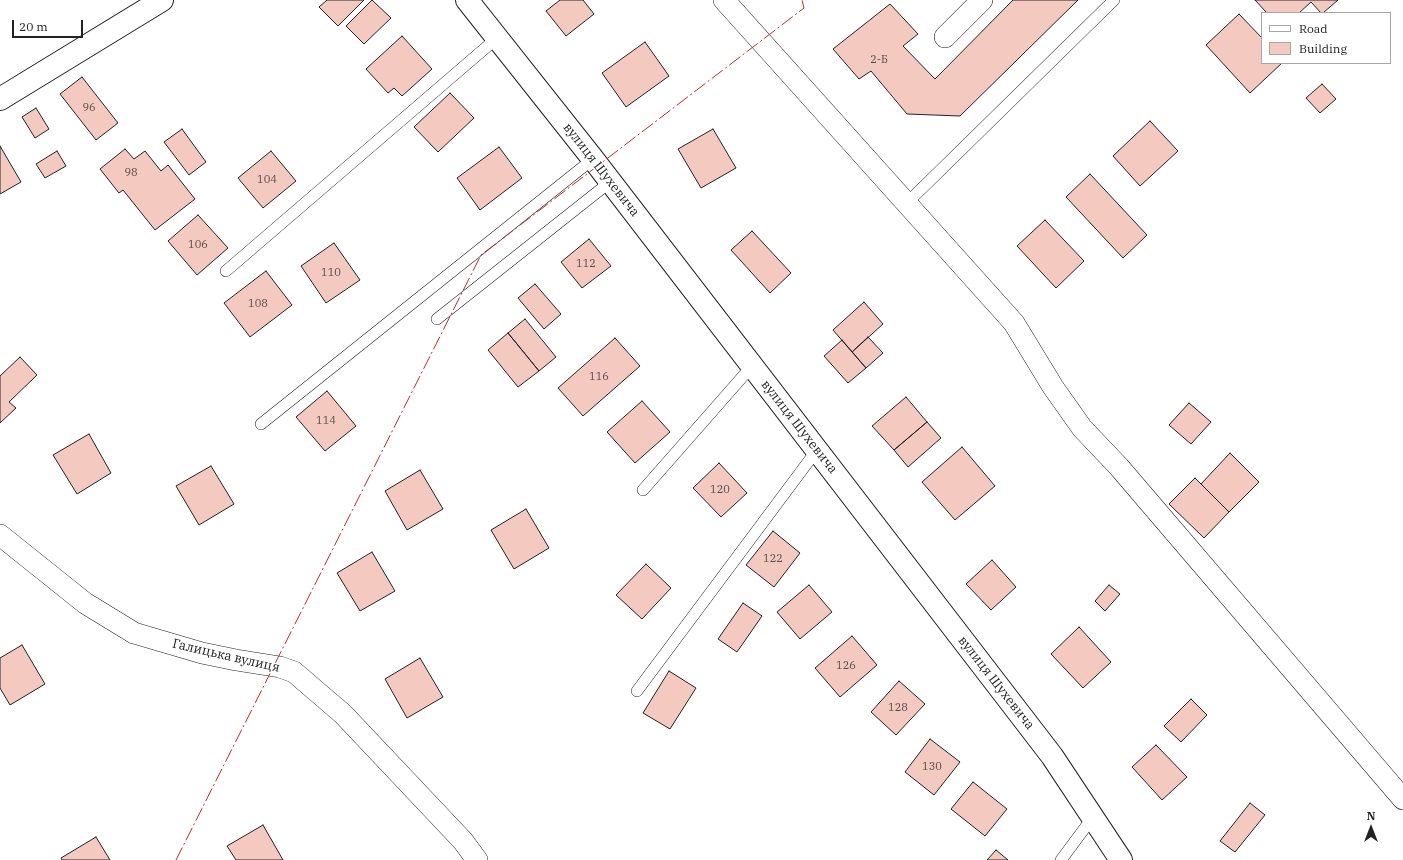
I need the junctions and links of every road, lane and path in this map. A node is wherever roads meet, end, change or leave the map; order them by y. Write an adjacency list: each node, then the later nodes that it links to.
1 (162, 0): 8 (street)
2 (467, 0): 7 (street, вулиця Шухевича)
3 (724, 0): 11 (street)
4 (982, 0): 6 (street)
5 (1114, 0): 11 (lane)
6 (945, 37)
7 (497, 38): 9 (street, вулиця Шухевича); 12 (lane)
8 (0, 99)
9 (593, 159): 10 (street, вулиця Шухевича); 15 (lane)
10 (610, 182): 13 (lane); 14 (street, вулиця Шухевича)
11 (906, 203): 20 (street)
12 (226, 271)
13 (437, 319)
14 (752, 366): 16 (street, вулиця Шухевича); 17 (lane)
15 (261, 424)
16 (816, 450): 19 (lane); 21 (street, вулиця Шухевича)
17 (644, 490)
18 (0, 535): 22 (street, Галицька вулиця)
19 (637, 691)
20 (1403, 799)
21 (1093, 818): 23 (lane); 24 (street, вулиця Шухевича)
22 (477, 860)
23 (1061, 860)
24 (1121, 860)

